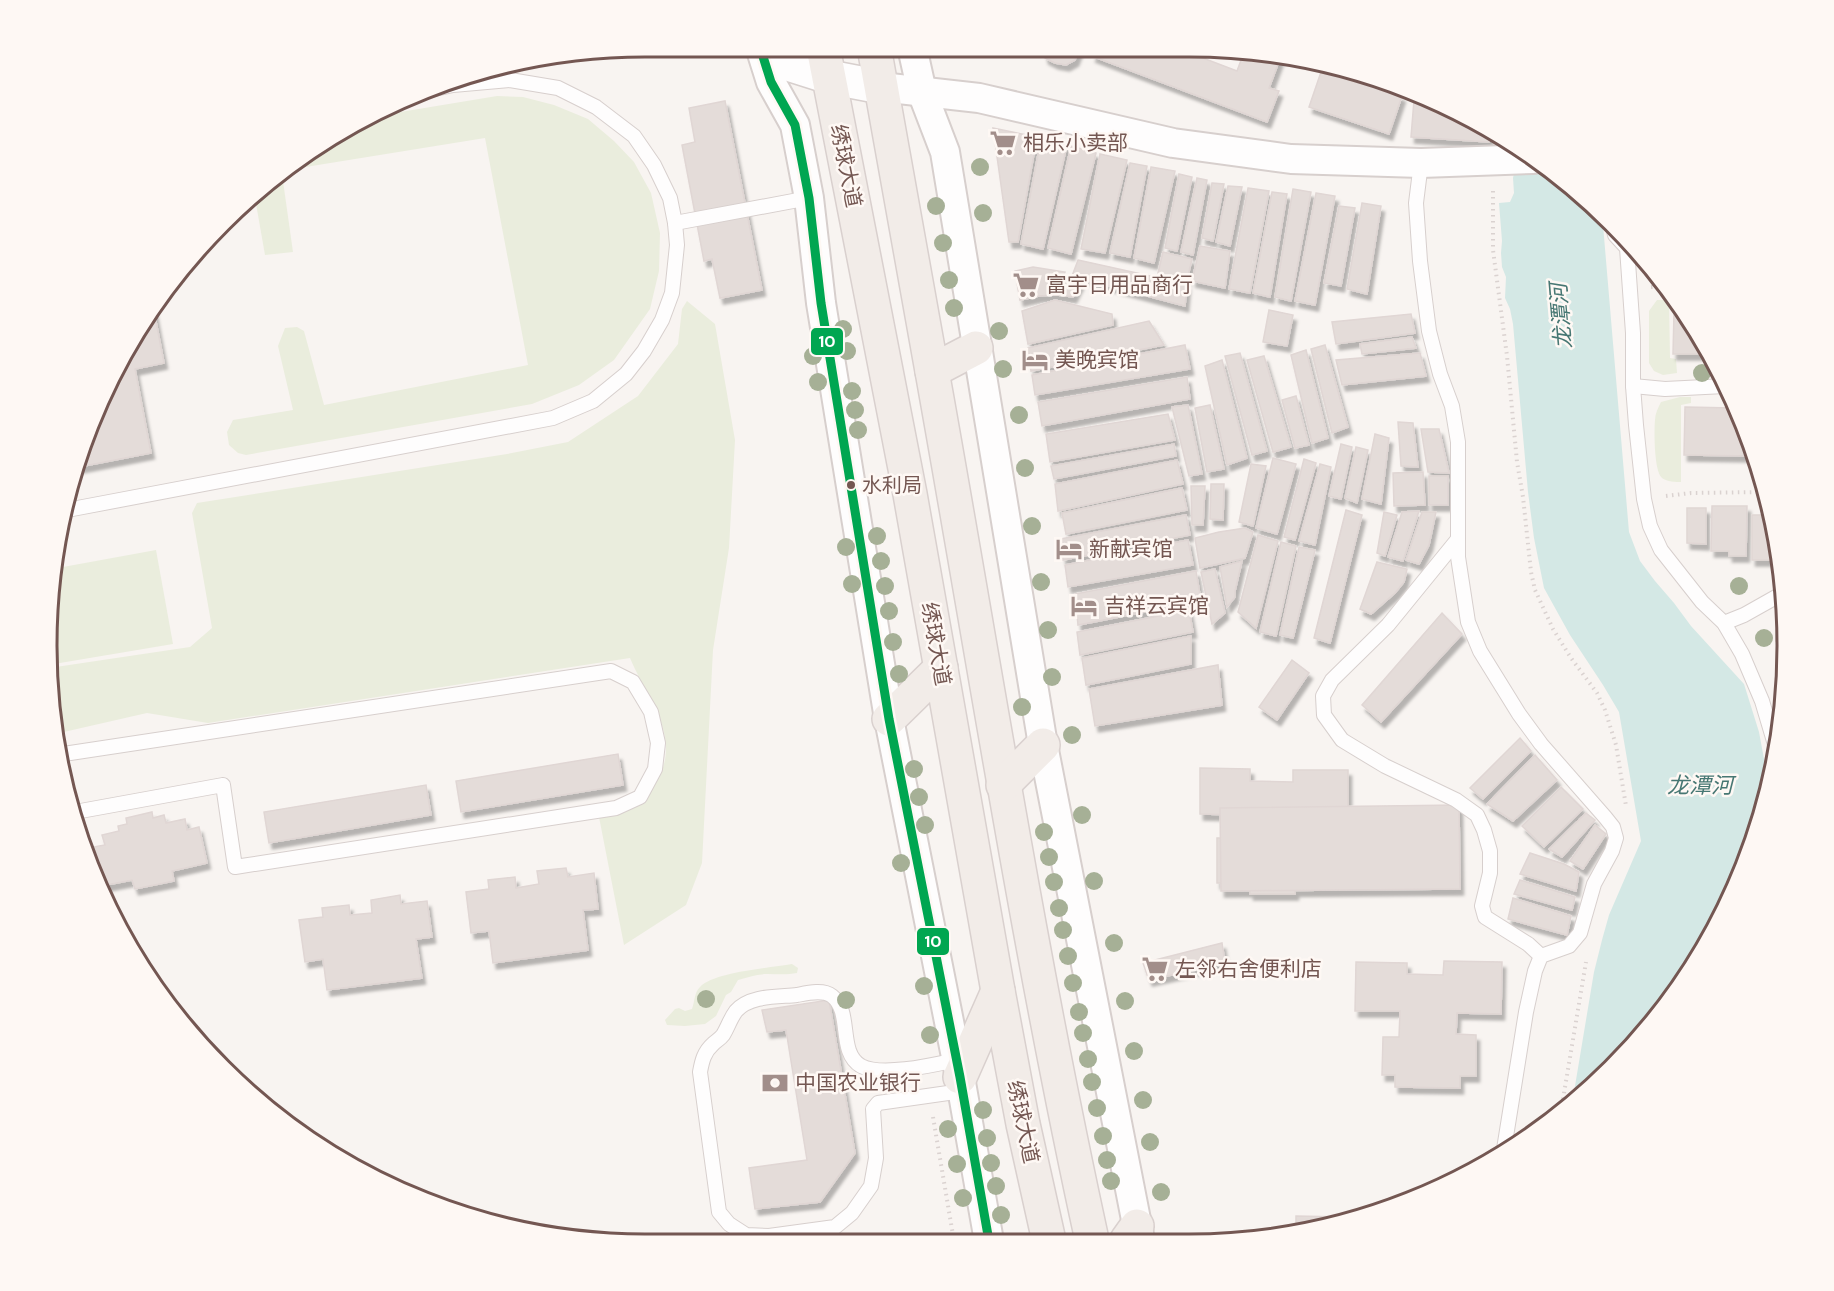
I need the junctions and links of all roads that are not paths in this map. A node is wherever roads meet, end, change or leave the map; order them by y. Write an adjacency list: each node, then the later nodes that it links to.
1 (764, 57): 11 (street)
2 (778, 57): 5 (street)
3 (876, 57): 7 (main road, 绣球大道)
4 (914, 57): 8 (street)
5 (826, 62): 7 (street); 22 (main road, 绣球大道)
6 (472, 83): 12 (lane)
7 (881, 87): 8 (street); 15 (main road, 绣球大道)
8 (922, 92): 10 (street); 14 (street)
9 (1507, 155): 10 (street)
10 (1421, 163): 19 (lane)
11 (809, 198): 12 (lane); 23 (street)
12 (675, 223): 18 (lane)
13 (1629, 255): 16 (lane)
14 (976, 348): 15 (main road); 25 (street)
15 (932, 371): 27 (main road, 绣球大道)
16 (1633, 386): 17 (lane); 21 (lane)
17 (1717, 386)
18 (73, 509)
19 (1458, 539): 29 (lane); 29 (lane)
20 (1775, 598): 21 (lane)
21 (1724, 623): 24 (lane)
22 (941, 668): 23 (main road); 30 (main road, 绣球大道)
23 (889, 719): 31 (street)
24 (1771, 730)
25 (1042, 745): 27 (main road); 38 (street)
26 (67, 753): 28 (lane)
27 (1003, 785): 37 (main road, 绣球大道)
28 (81, 811)
29 (1541, 956): 32 (lane)
30 (998, 991): 31 (main road); 36 (main road, 绣球大道)
31 (959, 1076): 33 (lane); 34 (lane); 35 (street)
32 (1505, 1141)
33 (744, 1234)
34 (784, 1234)
35 (988, 1234)
36 (1047, 1234)
37 (1091, 1234)
38 (1135, 1234)

